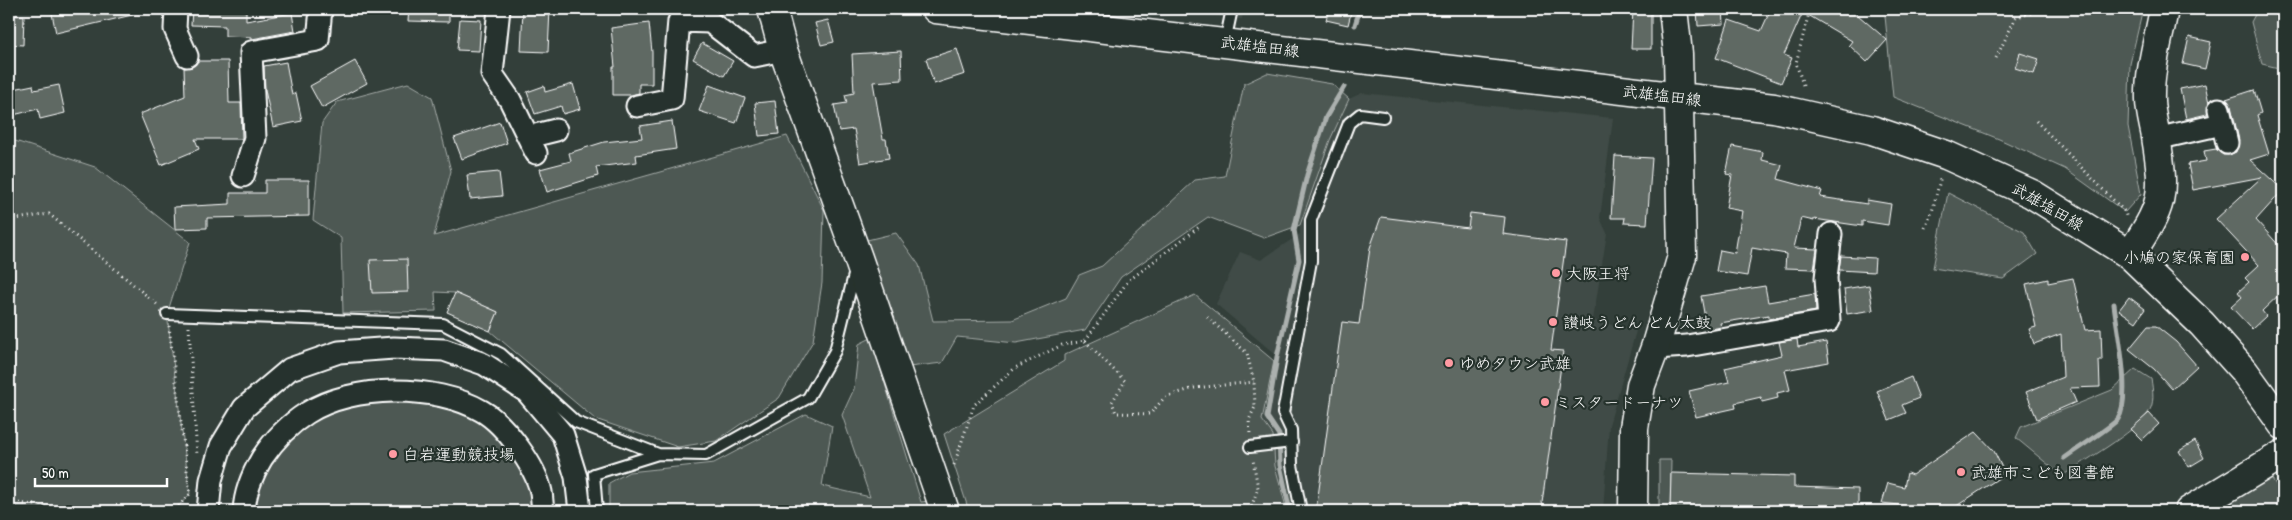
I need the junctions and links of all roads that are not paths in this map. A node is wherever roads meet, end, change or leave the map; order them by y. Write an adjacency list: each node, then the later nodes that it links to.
1 (176, 9): 11 (street)
2 (321, 9): 18 (street)
3 (499, 9): 16 (street)
4 (772, 9): 10 (main road)
5 (936, 9): 9 (main road, 武雄塩田線)
6 (1232, 9): 9 (lane)
7 (1673, 9): 12 (main road)
8 (2164, 9): 17 (main road)
9 (1224, 42): 12 (main road, 武雄塩田線)
10 (783, 50): 13 (street); 21 (main road)
11 (187, 56)
12 (1678, 97): 20 (main road, 武雄塩田線); 23 (main road)
13 (637, 106)
14 (1383, 117): 25 (lane)
15 (2223, 125): 17 (street)
16 (556, 130)
17 (2156, 139): 20 (main road)
18 (243, 176)
19 (1831, 234): 23 (street)
20 (2130, 255): 24 (main road, 武雄塩田線)
21 (858, 258): 27 (lane); 29 (main road)
22 (167, 314): 27 (lane)
23 (1655, 348): 36 (main road)
24 (2283, 426)
25 (1292, 442): 26 (lane); 35 (lane)
26 (1250, 447)
27 (658, 454): 34 (lane)
28 (2283, 454): 37 (main road)
29 (941, 501)
30 (208, 511): 33 (street)
31 (244, 511): 32 (street)
32 (543, 511)
33 (580, 511)
34 (597, 511)
35 (1301, 511)
36 (1633, 511)
37 (2189, 511)

